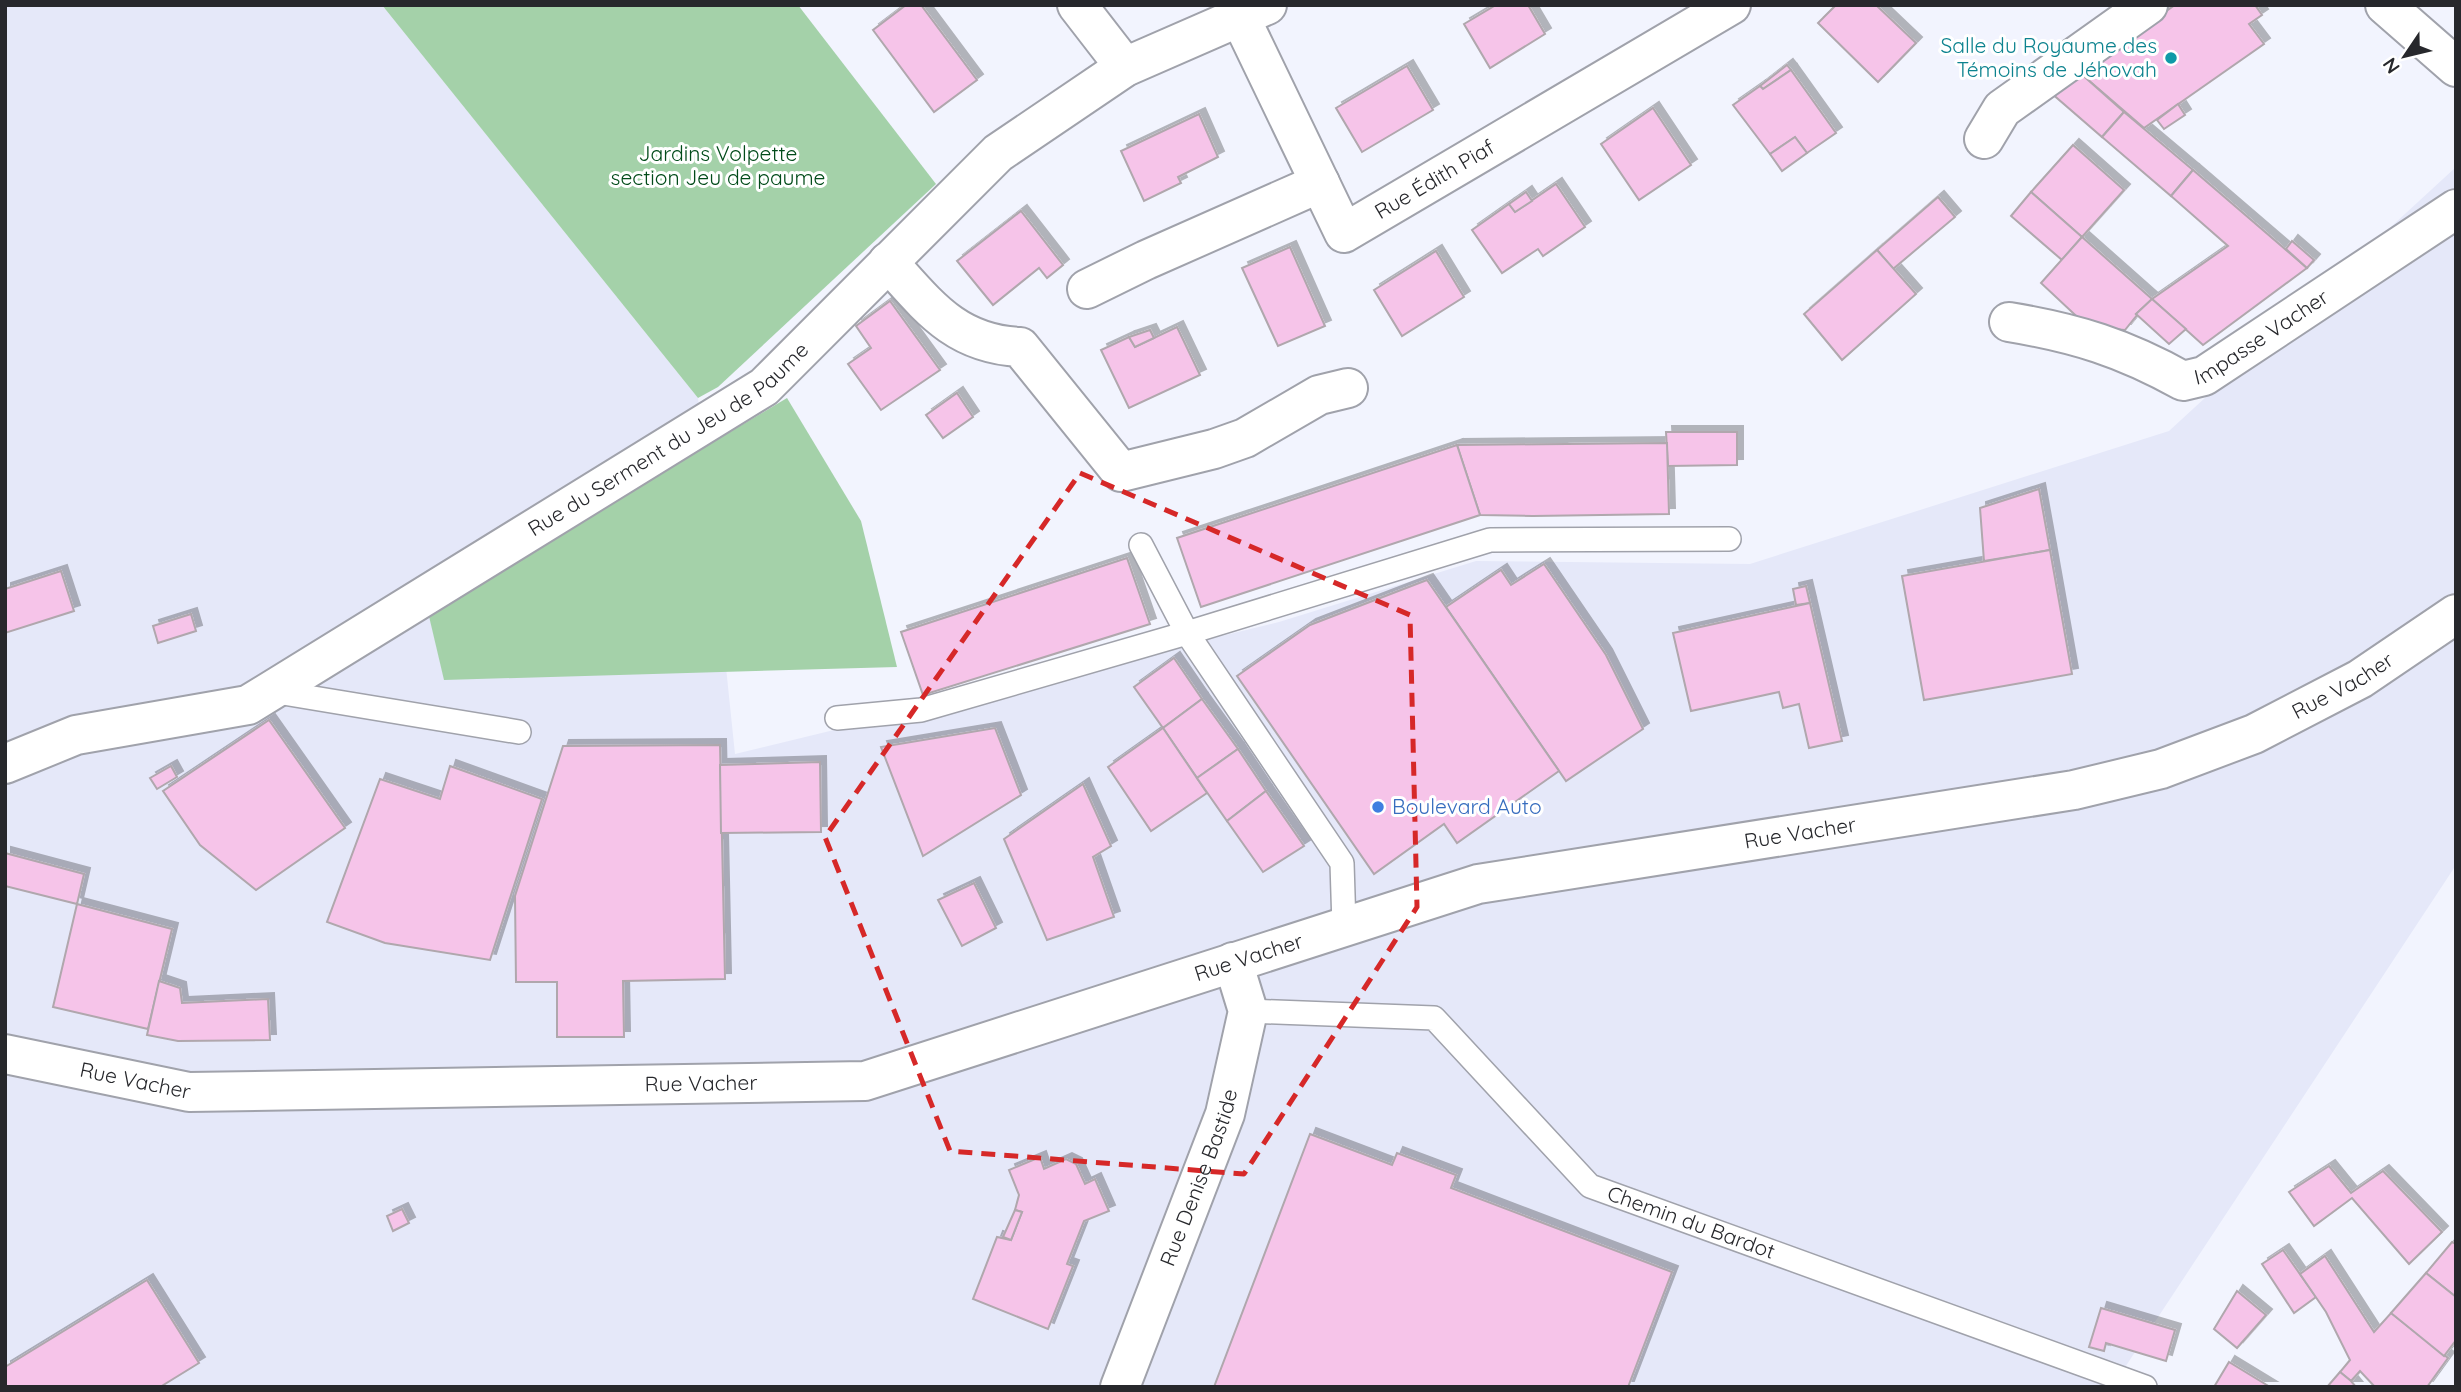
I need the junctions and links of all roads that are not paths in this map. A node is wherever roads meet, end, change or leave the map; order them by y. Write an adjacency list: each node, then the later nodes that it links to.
1 (1077, 5): 6 (street)
2 (1731, 5): 9 (street, Rue Édith Piaf)
3 (2148, 5): 8 (street)
4 (2385, 5): 7 (street)
5 (1253, 11): 6 (street, Rue du Serment du Jeu de Paume); 9 (street, Rue Édith Piaf)
6 (1125, 67): 11 (street, Rue du Serment du Jeu de Paume)
7 (2456, 67)
8 (1984, 138)
9 (1320, 183): 12 (street)
10 (2456, 209): 13 (street, Impasse Vacher)
11 (888, 262): 14 (street); 19 (street, Rue du Serment du Jeu de Paume)
12 (1087, 289)
13 (2009, 322)
14 (1348, 388)
15 (1728, 538): 18 (lane)
16 (1141, 545): 18 (lane)
17 (2456, 614): 23 (street, Rue Vacher)
18 (1187, 633): 20 (lane); 23 (lane)
19 (271, 691): 21 (lane); 22 (street, Rue du Serment du Jeu de Paume)
20 (837, 718)
21 (519, 732)
22 (5, 764)
23 (1344, 926): 24 (street, Rue Vacher)
24 (1233, 962): 25 (street, Rue Denise Bastide); 26 (street, Rue Vacher)
25 (1248, 1011): 27 (street, Rue Denise Bastide); 28 (lane, Chemin du Bardot)
26 (5, 1054)
27 (1120, 1387)
28 (2146, 1387)

